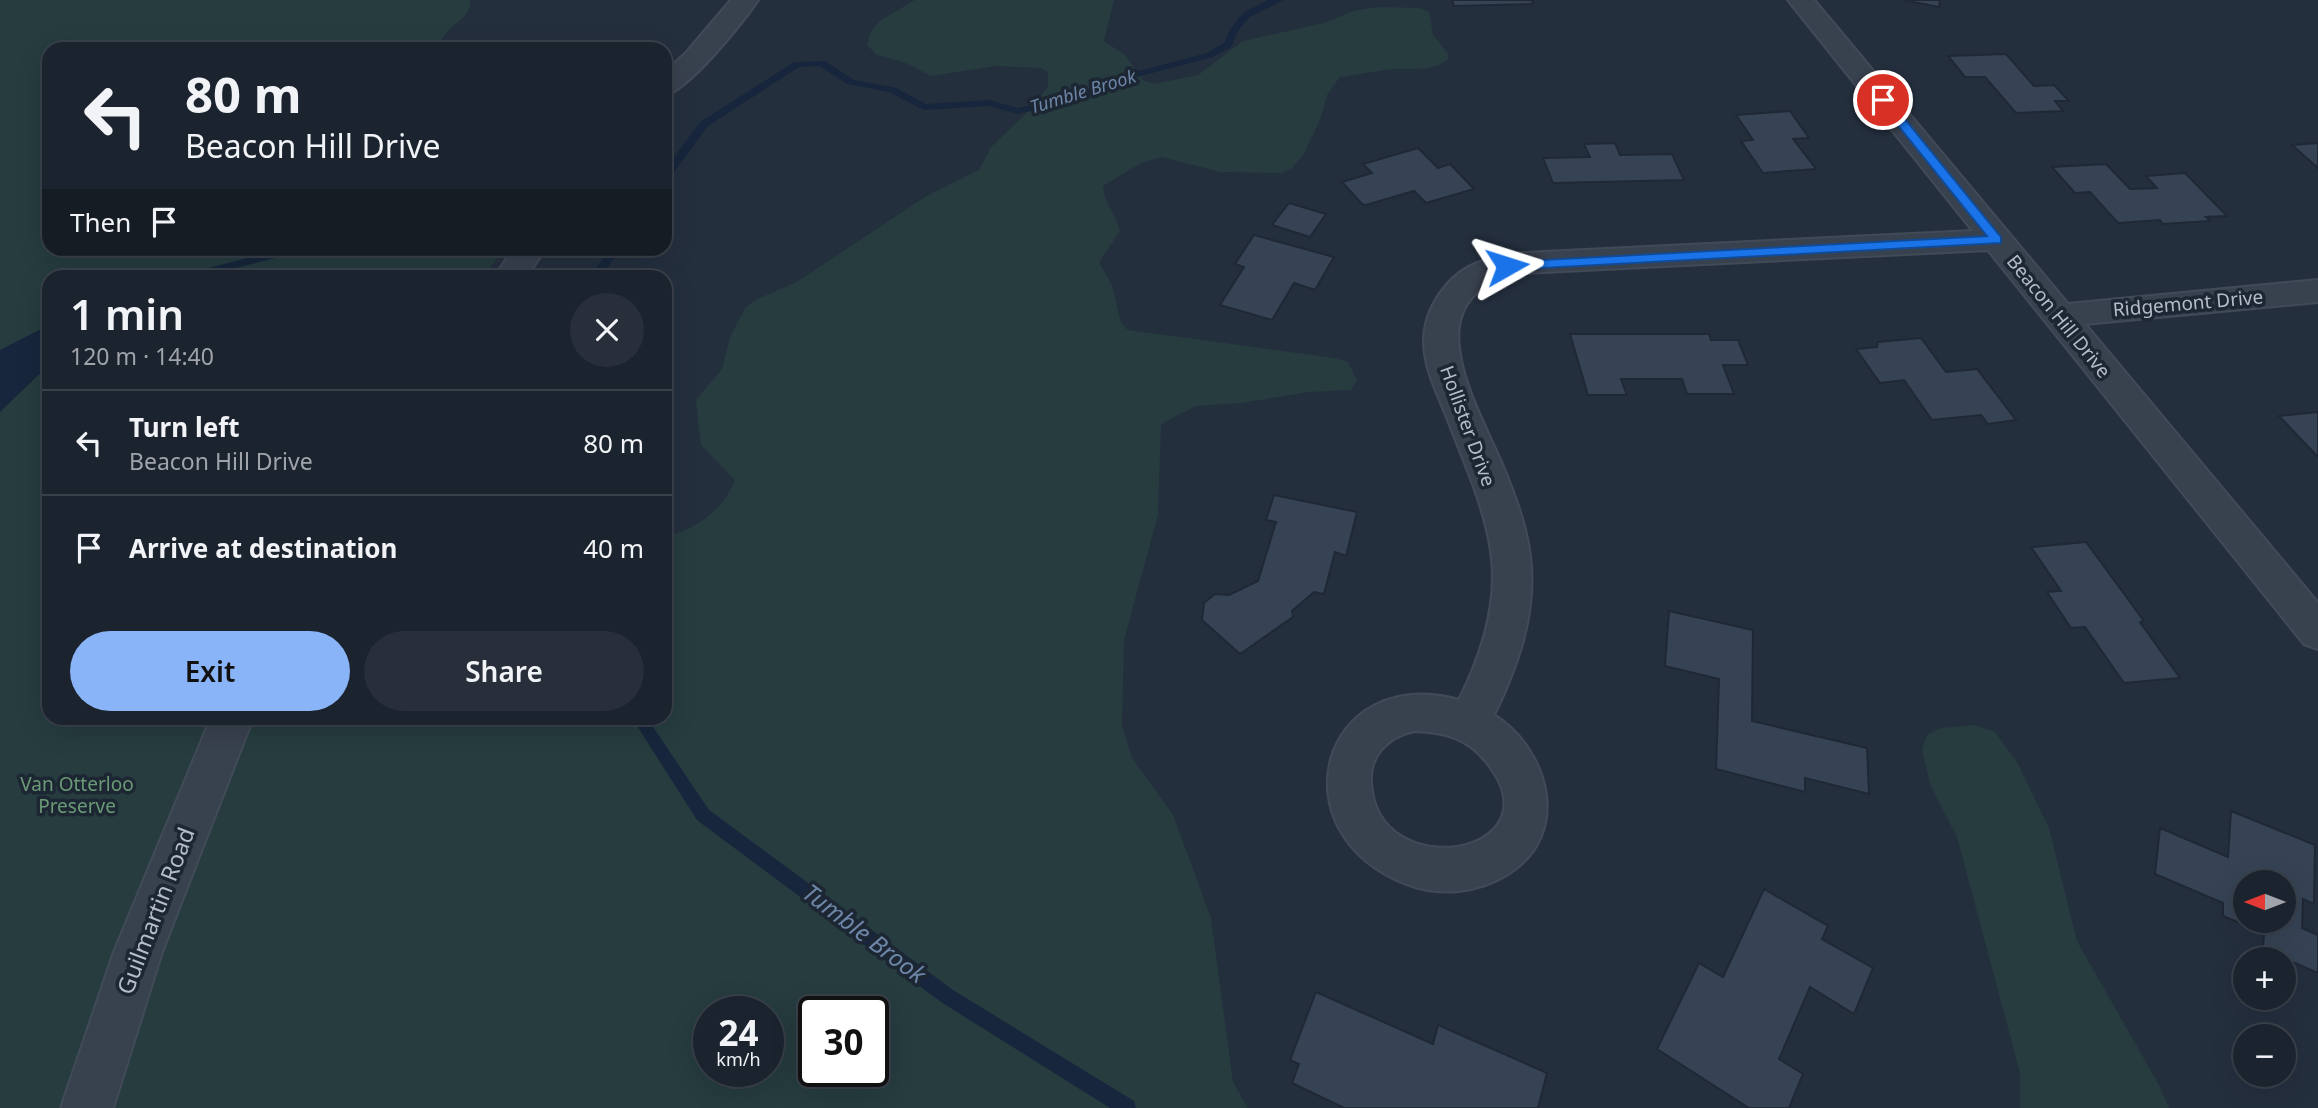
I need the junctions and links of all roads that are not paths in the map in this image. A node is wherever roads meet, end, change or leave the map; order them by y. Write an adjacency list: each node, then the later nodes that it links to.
1 (745, 0): 3 (street)
2 (1801, 0): 4 (street, Beacon Hill Drive)
3 (672, 80)
4 (1997, 240): 6 (street, Beacon Hill Drive); 8 (street, Hollister Drive)
5 (2318, 291): 6 (street, Ridgemont Drive)
6 (2059, 316): 7 (street, Beacon Hill Drive)
7 (2318, 632)
8 (1469, 722)
9 (229, 725): 10 (street, Guilmartin Road)
10 (87, 1108)

